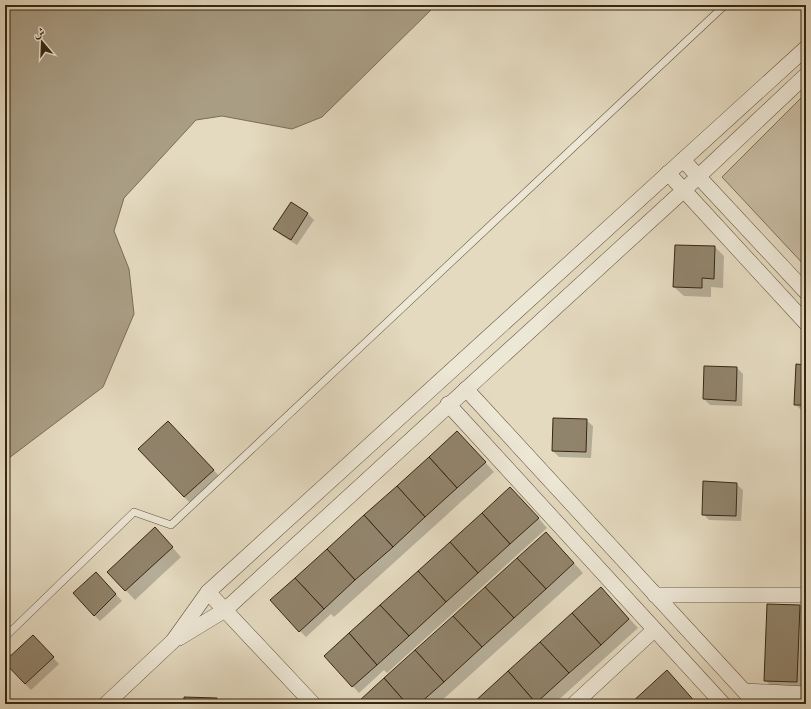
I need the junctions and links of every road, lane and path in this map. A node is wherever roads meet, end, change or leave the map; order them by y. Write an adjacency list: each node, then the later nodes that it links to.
1 (725, 5): 25 (lane)
2 (806, 48): 4 (street)
3 (806, 75): 6 (street)
4 (683, 160): 5 (street); 6 (street)
5 (668, 173): 7 (street); 10 (street)
6 (698, 176): 7 (street); 8 (street)
7 (684, 190): 9 (street); 11 (street)
8 (806, 292)
9 (806, 323)
10 (487, 338): 11 (street); 14 (street)
11 (503, 355): 12 (street)
12 (466, 389): 13 (street); 18 (street)
13 (448, 404): 15 (street); 20 (street)
14 (397, 420): 15 (street); 16 (street)
15 (413, 437): 17 (street)
16 (249, 554): 17 (street); 19 (street)
17 (266, 572): 23 (street)
18 (640, 578): 20 (street); 21 (street)
19 (208, 592): 23 (street); 26 (street)
20 (622, 594): 24 (street)
21 (655, 595): 22 (street); 27 (street)
22 (806, 595)
23 (225, 610): 26 (street); 30 (street)
24 (654, 630): 31 (street); 32 (street)
25 (5, 637)
26 (173, 641): 29 (street)
27 (745, 691): 28 (street); 33 (street)
28 (806, 694)
29 (106, 704)
30 (313, 704)
31 (574, 704)
32 (723, 704)
33 (756, 704)

